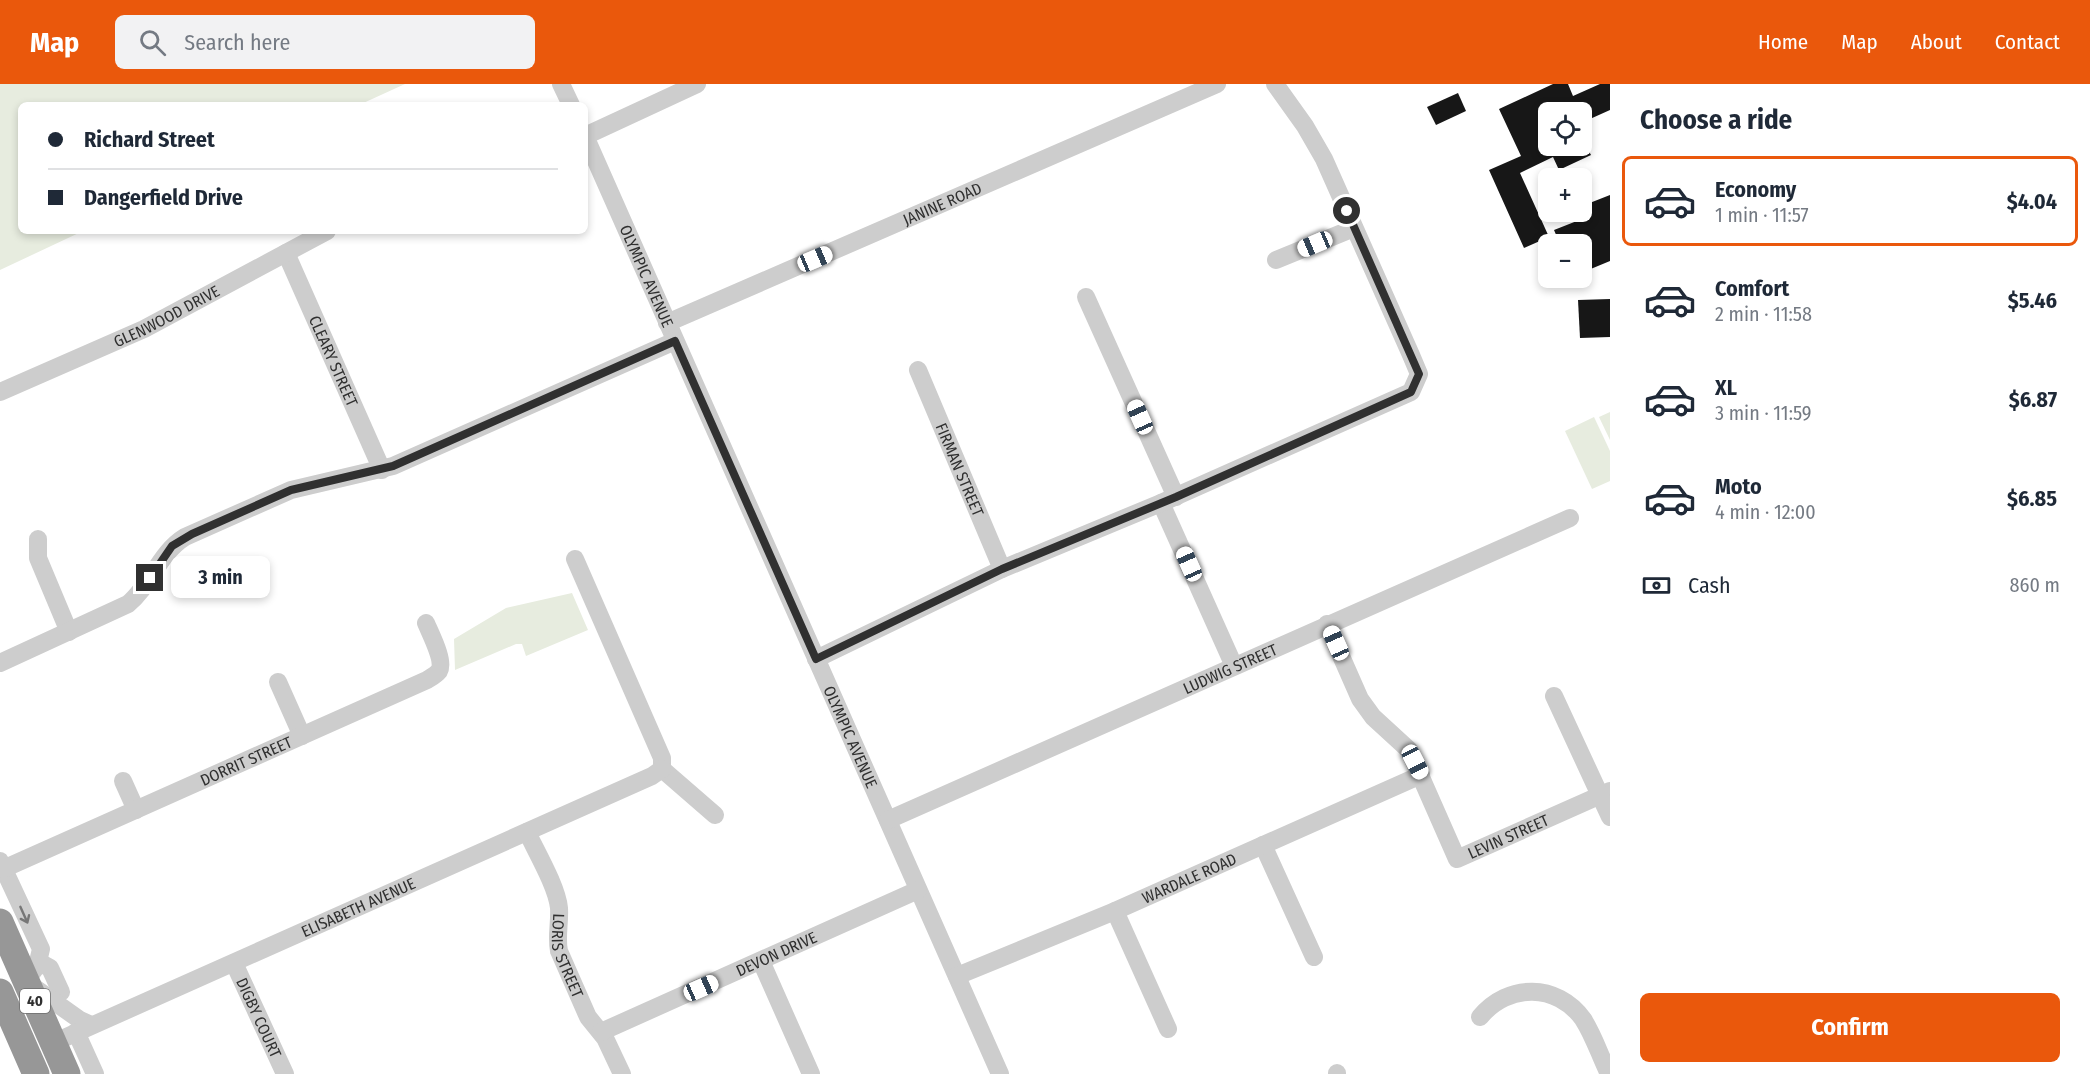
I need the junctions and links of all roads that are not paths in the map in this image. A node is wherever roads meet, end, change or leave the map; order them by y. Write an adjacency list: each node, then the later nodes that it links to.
1 (561, 84): 5 (street)
2 (697, 84): 6 (street)
3 (1217, 84): 13 (street, JANINE ROAD)
4 (1275, 84): 8 (street)
5 (570, 102)
6 (588, 135)
7 (588, 143): 13 (street, OLYMPIC AVENUE)
8 (1354, 228): 11 (street); 18 (street)
9 (321, 234): 10 (street, GLENWOOD DRIVE)
10 (286, 253): 16 (street, GLENWOOD DRIVE); 17 (street, CLEARY STREET)
11 (1276, 260)
12 (1086, 297): 18 (street)
13 (667, 323): 14 (street, OLYMPIC AVENUE)
14 (675, 341): 17 (street); 26 (street, OLYMPIC AVENUE)
15 (918, 370): 22 (street, FIRMAN STREET)
16 (0, 392)
17 (382, 470): 25 (street)
18 (1168, 500): 22 (street); 28 (street)
19 (1570, 518): 24 (street, LUDWIG STREET)
20 (38, 539): 25 (street)
21 (575, 559): 32 (street)
22 (1002, 569): 26 (street)
23 (426, 623): 31 (street, DORRIT STREET)
24 (1328, 624): 28 (street, LUDWIG STREET); 33 (street, LEVIN STREET)
25 (69, 632): 27 (street)
26 (816, 659): 39 (street, OLYMPIC AVENUE)
27 (0, 663)
28 (1234, 666): 39 (street, LUDWIG STREET)
29 (278, 682): 31 (street)
30 (1554, 696): 35 (street)
31 (302, 736): 36 (street, DORRIT STREET)
32 (662, 769): 37 (street); 40 (street, ELISABETH AVENUE)
33 (1421, 775): 35 (street, LEVIN STREET); 41 (street, WARDALE ROAD)
34 (123, 781): 36 (street)
35 (1605, 793): 38 (street)
36 (136, 810): 42 (street, DORRIT STREET)
37 (716, 815)
38 (1610, 817)
39 (888, 820): 43 (street, OLYMPIC AVENUE)
40 (527, 832): 48 (street, ELISABETH AVENUE); 55 (street, LORIS STREET)
41 (1263, 845): 44 (street, WARDALE ROAD); 46 (street)
42 (2, 865): 49 (street, one-way to 49)
43 (918, 890): 47 (street, DEVON DRIVE); 50 (street, OLYMPIC AVENUE)
44 (1115, 911): 50 (street, WARDALE ROAD); 54 (street)
45 (0, 922): 49 (highway, 40)
46 (1314, 957)
47 (761, 961): 55 (street, DEVON DRIVE); 62 (street)
48 (234, 963): 56 (street, ELISABETH AVENUE); 60 (street, DIGBY COURT)
49 (21, 970): 52 (street); 56 (highway, 40); 56 (street)
50 (957, 976): 63 (street, OLYMPIC AVENUE)
51 (0, 992): 57 (highway, 40)
52 (61, 992)
53 (1480, 1017): 64 (street)
54 (1168, 1029)
55 (601, 1032): 61 (street, LORIS STREET)
56 (74, 1033): 57 (highway); 58 (highway, 40); 59 (street)
57 (32, 1064)
58 (67, 1074)
59 (94, 1074)
60 (285, 1074)
61 (622, 1074)
62 (811, 1074)
63 (1000, 1074)
64 (1609, 1074)

